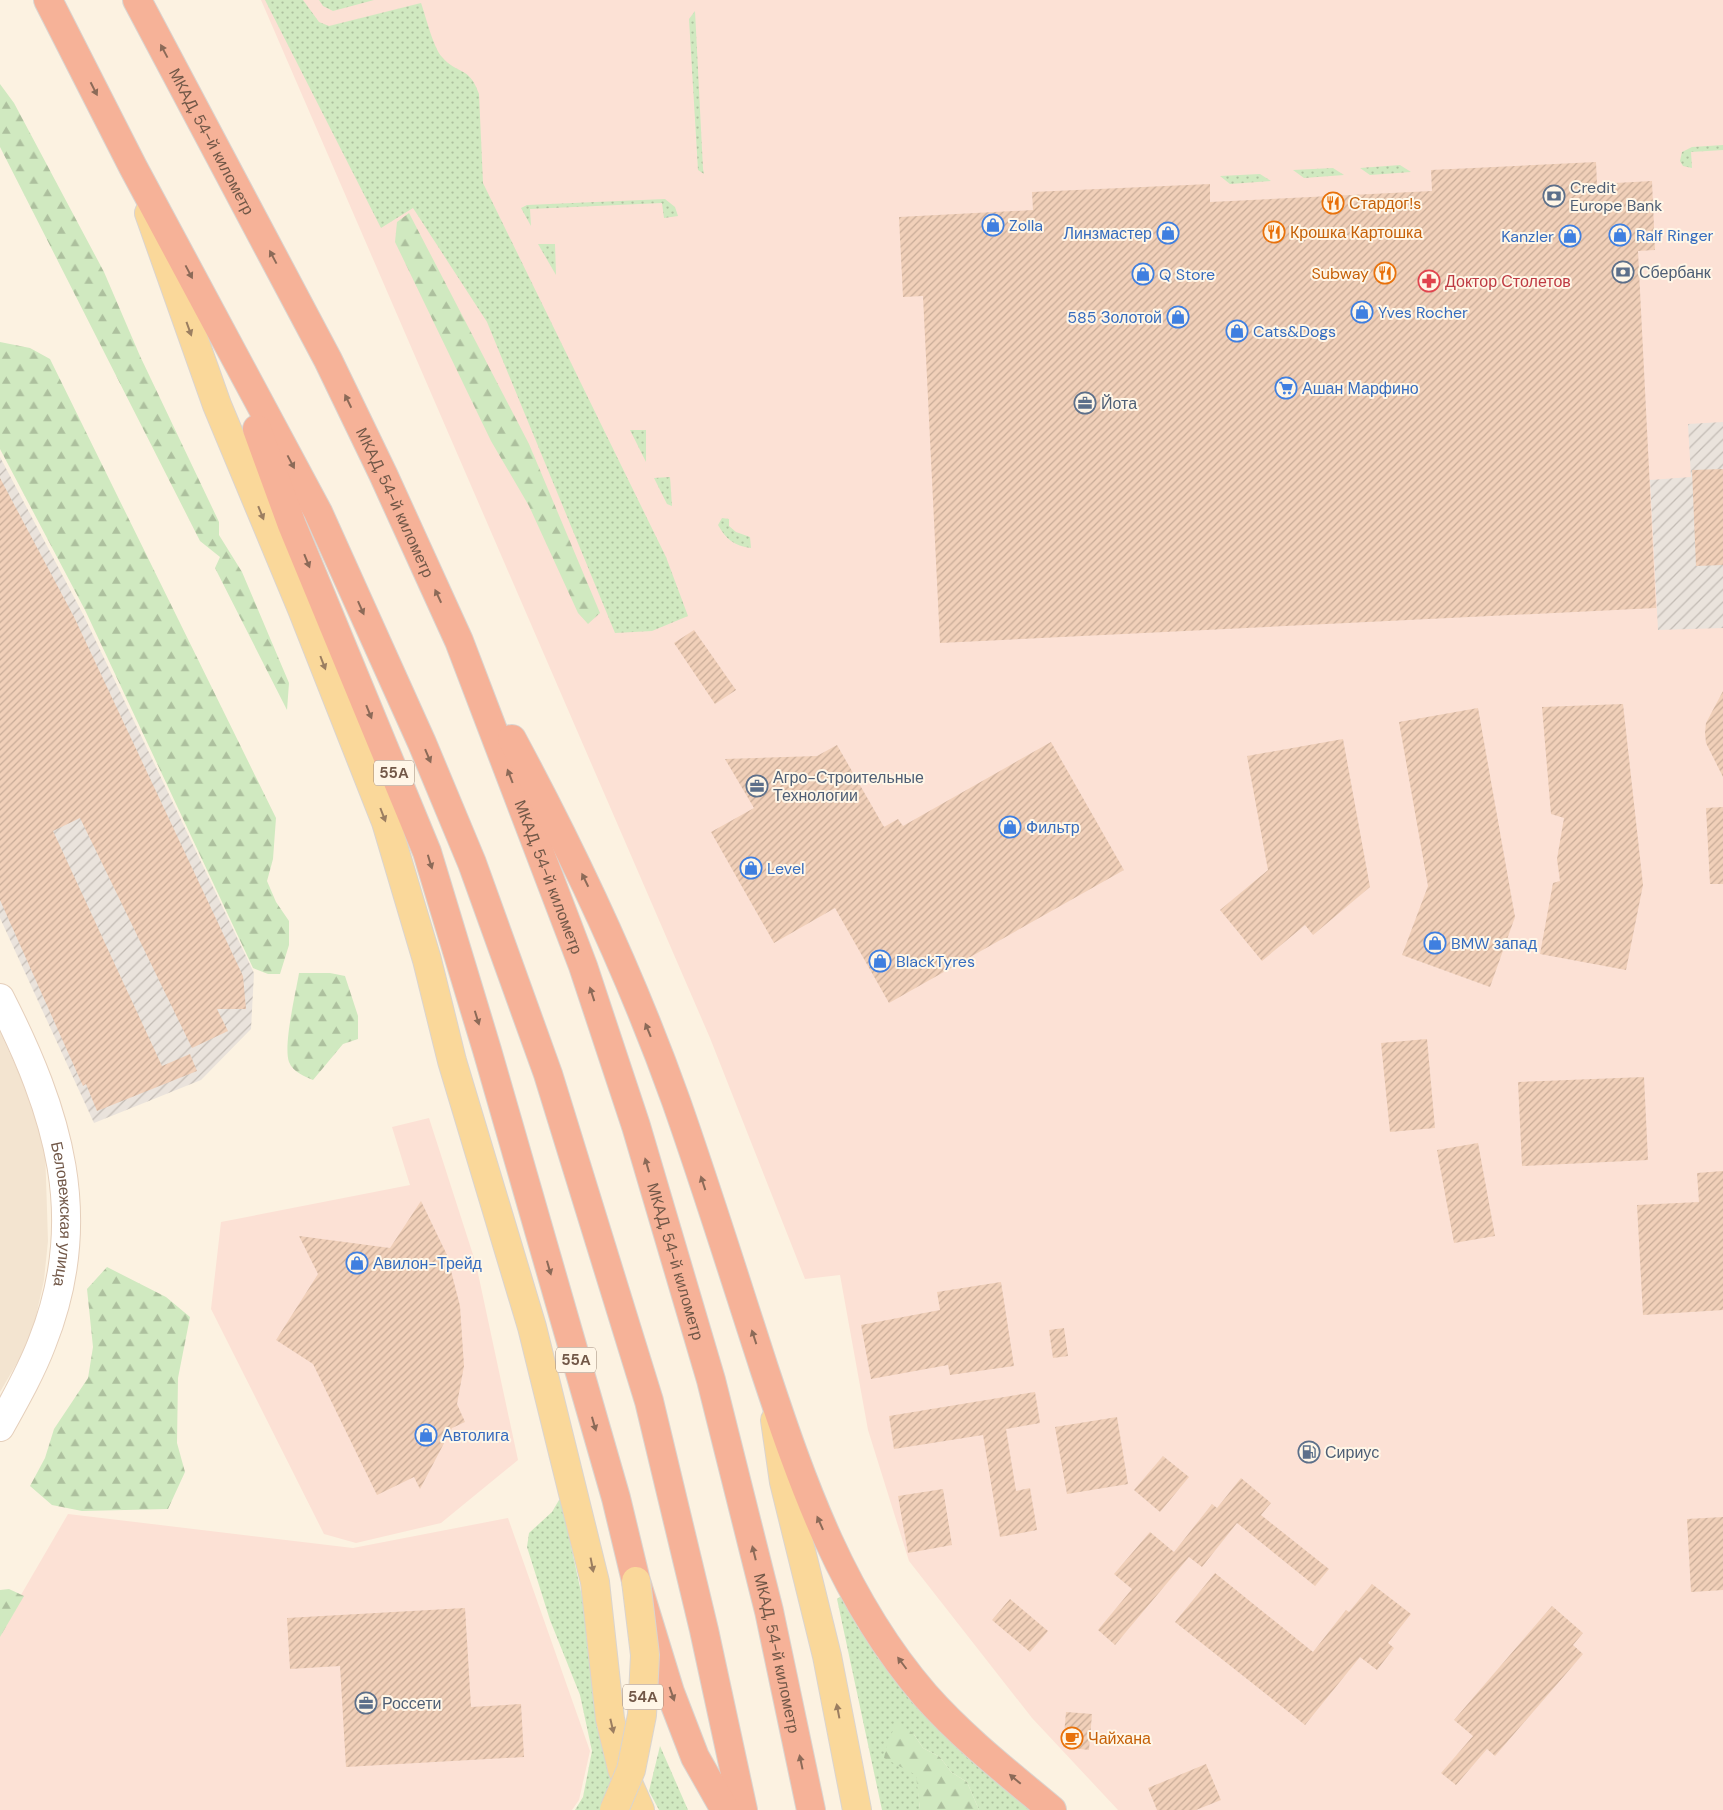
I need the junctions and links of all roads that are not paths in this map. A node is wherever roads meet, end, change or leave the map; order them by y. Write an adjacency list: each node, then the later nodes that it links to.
1 (48, 0): 3 (highway, one-way to 3)
2 (137, 0): 5 (highway, МКАД, 54-й километр, one-way to 2)
3 (133, 168): 4 (highway, one-way to 4); 11 (main road, one-way to 11)
4 (223, 335): 9 (highway, 55А, one-way to 9); 13 (highway, one-way to 13)
5 (459, 640): 7 (highway, one-way to 5); 14 (highway, МКАД, 54-й километр, one-way to 5)
6 (0, 998): 8 (street, Беловежская улица)
7 (769, 1384): 15 (main road, one-way to 7); 16 (highway, one-way to 7)
8 (0, 1427)
9 (636, 1581): 10 (main road, 54А, bridge); 12 (highway, 55А, one-way to 12, bridge)
10 (614, 1810)
11 (640, 1810)
12 (725, 1810)
13 (742, 1810)
14 (811, 1810)
15 (856, 1810)
16 (1052, 1810)

